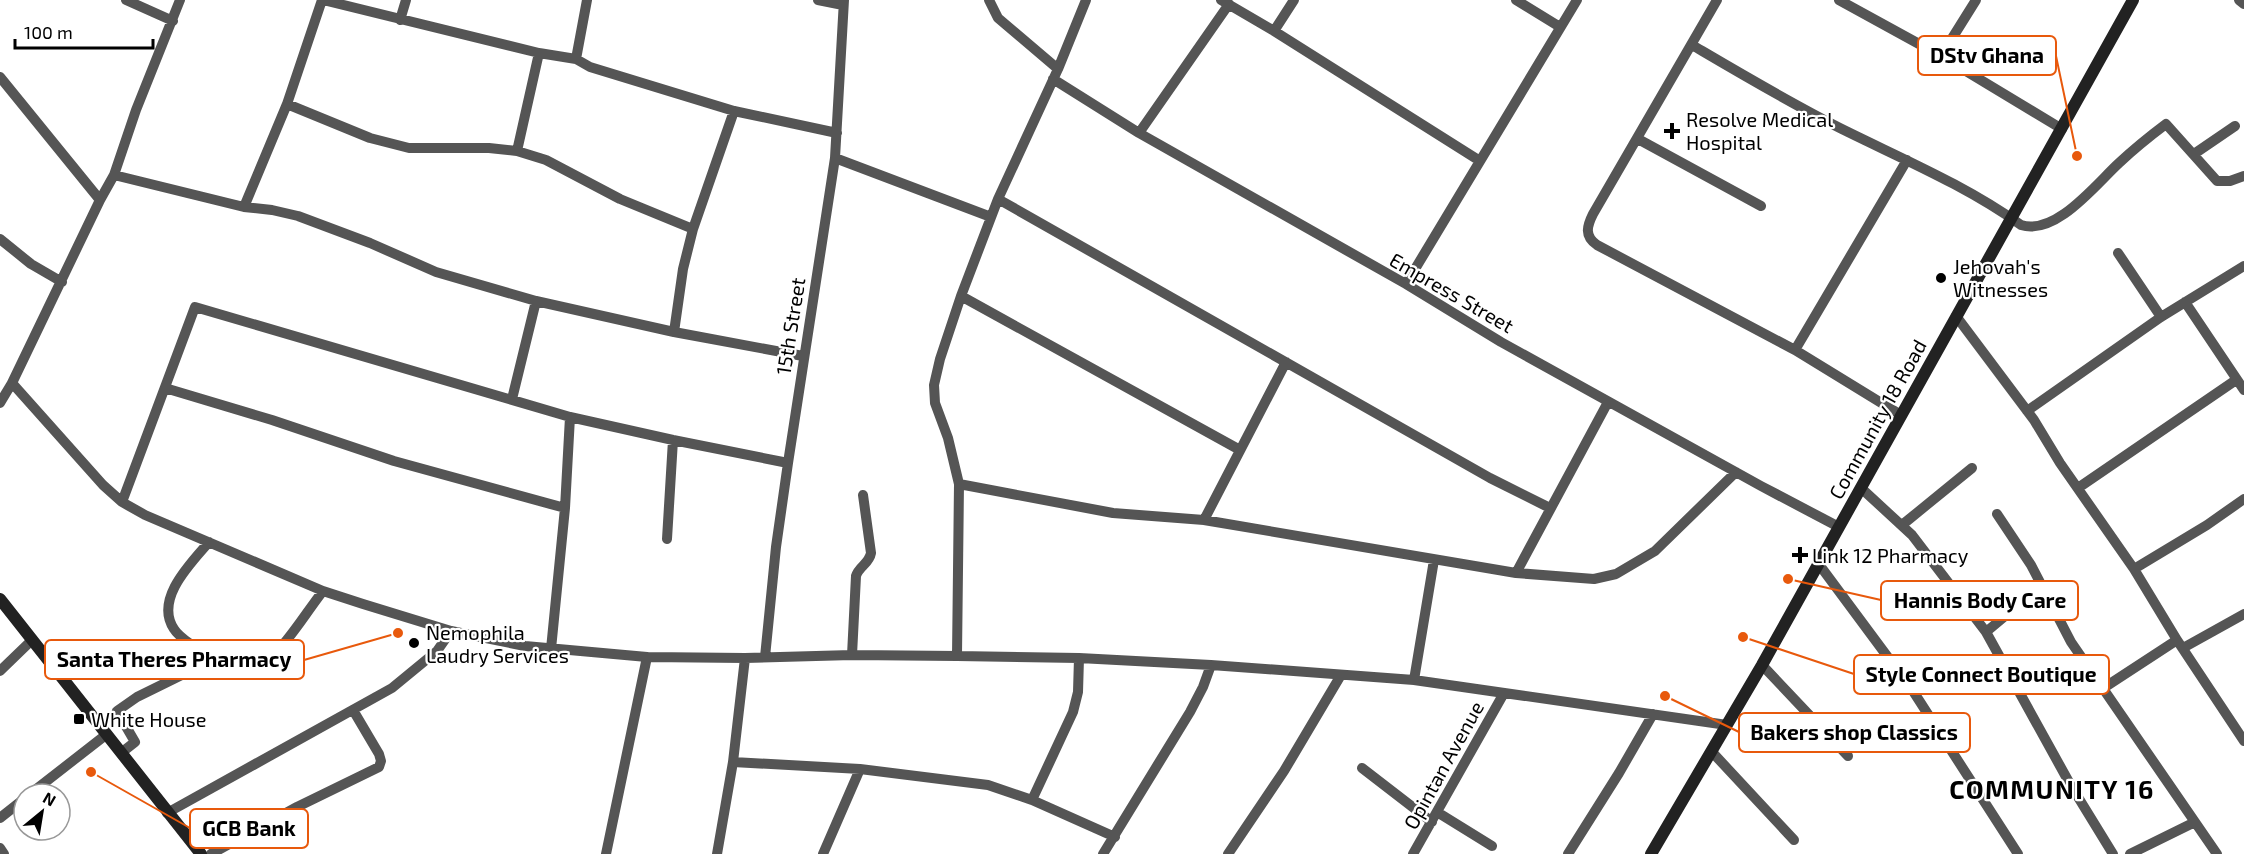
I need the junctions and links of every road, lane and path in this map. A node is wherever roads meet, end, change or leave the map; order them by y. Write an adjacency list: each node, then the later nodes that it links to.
1 (126, 0): 21 (street)
2 (180, 0): 21 (street)
3 (323, 0): 20 (street); 30 (street)
4 (406, 0): 20 (street)
5 (587, 0): 27 (street)
6 (818, 0): 18 (street)
7 (989, 0): 28 (street, Empress Street)
8 (1086, 0): 28 (street)
9 (1294, 0): 23 (street)
10 (1516, 0): 22 (street)
11 (1577, 0): 22 (street)
12 (1717, 0): 24 (street)
13 (1839, 0): 26 (street)
14 (1976, 0): 26 (street)
15 (2133, 0): 33 (main road, Community 18 Road)
16 (2239, 0): 19 (street)
17 (1225, 2): 23 (street); 35 (street)
18 (843, 3): 34 (street, 15th Street)
19 (2244, 3)
20 (400, 20): 25 (street)
21 (173, 21): 42 (street)
22 (1560, 27): 41 (street)
23 (1274, 31): 41 (street)
24 (1692, 45): 36 (street); 40 (street)
25 (539, 53): 27 (street); 37 (street)
26 (1941, 56): 33 (street)
27 (576, 59): 31 (street)
28 (1056, 74): 35 (street, Empress Street); 44 (street)
29 (0, 77): 45 (street)
30 (287, 104): 37 (street); 47 (street)
31 (734, 111): 34 (street); 50 (street)
32 (2235, 126): 38 (street)
33 (2062, 129): 49 (main road, Community 18 Road)
34 (837, 133): 39 (street, 15th Street)
35 (1139, 133): 55 (street, Empress Street)
36 (1638, 139): 46 (street); 62 (street)
37 (517, 151): 50 (street)
38 (2194, 154): 43 (street); 49 (street)
39 (835, 158): 48 (street); 63 (street, 15th Street)
40 (1907, 159): 49 (street); 62 (street)
41 (1480, 161): 55 (street)
42 (114, 175): 45 (street); 47 (street)
43 (2244, 176)
44 (998, 199): 48 (street); 64 (street)
45 (100, 200): 54 (street)
46 (1761, 206)
47 (244, 207): 57 (street)
48 (991, 217): 56 (street)
49 (2011, 218): 59 (main road, Community 18 Road)
50 (693, 229): 61 (street)
51 (0, 238): 54 (street)
52 (2118, 253): 60 (street)
53 (2244, 266): 58 (street)
54 (62, 282): 66 (street)
55 (1406, 284): 70 (street, Empress Street)
56 (961, 296): 76 (street); 80 (street)
57 (536, 301): 61 (street); 69 (street)
58 (2185, 303): 60 (street); 65 (street)
59 (1956, 316): 72 (street); 73 (main road, Community 18 Road)
60 (2161, 317): 72 (street)
61 (674, 332): 63 (street)
62 (1795, 350): 73 (street)
63 (803, 357): 77 (street, 15th Street)
64 (1286, 362): 76 (street); 87 (street)
65 (2236, 380): 68 (street); 82 (street)
66 (12, 383): 71 (street); 85 (street)
67 (165, 388): 69 (street); 85 (street); 86 (street)
68 (2244, 390)
69 (512, 399): 74 (street)
70 (1608, 402): 79 (street, Empress Street); 87 (street)
71 (0, 403)
72 (2026, 411): 82 (street)
73 (1901, 415): 81 (main road, Community 18 Road)
74 (570, 417): 75 (street); 86 (street)
75 (673, 440): 77 (street); 92 (street)
76 (1240, 450): 89 (street)
77 (788, 463): 110 (street, 15th Street)
78 (1972, 468): 90 (street)
79 (1736, 472): 91 (street, Empress Street); 97 (street)
80 (959, 484): 89 (street); 108 (street)
81 (1861, 488): 90 (street); 91 (main road, Community 18 Road)
82 (2078, 488): 96 (street)
83 (863, 495): 107 (street)
84 (2244, 499): 96 (street)
85 (122, 502): 93 (street)
86 (565, 508): 106 (street)
87 (1550, 508): 97 (street)
88 (1997, 514): 98 (street)
89 (1204, 520): 94 (street)
90 (1902, 525): 103 (street)
91 (1839, 527): 95 (main road, Community 18 Road)
92 (667, 539)
93 (208, 542): 99 (street); 127 (street)
94 (1434, 560): 97 (street); 118 (street)
95 (1818, 563): 114 (main road, Community 18 Road); 154 (street)
96 (2134, 569): 105 (street)
97 (1516, 573)
98 (2041, 586): 103 (street); 119 (street)
99 (323, 591): 102 (street); 116 (street)
100 (0, 599): 104 (main road)
101 (2244, 614): 105 (street)
102 (451, 631): 106 (street); 121 (street)
103 (1986, 632): 155 (street)
104 (32, 640): 115 (street); 124 (main road)
105 (2180, 644): 119 (street); 125 (street)
106 (551, 649): 109 (street)
107 (852, 655): 108 (street); 110 (street)
108 (957, 656): 112 (street)
109 (647, 657): 111 (street); 146 (street)
110 (765, 657): 111 (street)
111 (745, 658): 129 (street)
112 (1079, 658): 113 (street); 133 (street)
113 (1211, 665): 117 (street); 139 (street)
114 (1762, 665): 123 (main road, Community 18 Road); 128 (street)
115 (0, 671)
116 (248, 674)
117 (1341, 675): 118 (street); 150 (street)
118 (1414, 680): 120 (street)
119 (2102, 689): 138 (street)
120 (1504, 693): 122 (street); 136 (street, Opintan Avenue)
121 (353, 710): 135 (street); 145 (street)
122 (1653, 714): 123 (street); 152 (street)
123 (1727, 725): 126 (main road, Community 18 Road)
124 (107, 734): 127 (main road); 132 (street)
125 (2244, 741)
126 (1712, 752): 140 (street); 153 (main road, Community 18 Road)
127 (121, 753): 135 (main road)
128 (1848, 756)
129 (733, 762): 131 (street); 147 (street)
130 (1362, 768): 136 (street)
131 (860, 769): 133 (street); 148 (street)
132 (45, 782)
133 (1032, 800): 139 (street)
134 (12, 808): 137 (street)
135 (167, 813): 144 (main road)
136 (1434, 817): 141 (street); 151 (street, Opintan Avenue)
137 (0, 818)
138 (2195, 822): 156 (street); 157 (street)
139 (1115, 837): 149 (street)
140 (1794, 840)
141 (1492, 846)
142 (0, 848): 143 (street)
143 (4, 854)
144 (201, 854)
145 (210, 854)
146 (606, 854)
147 (717, 854)
148 (823, 854)
149 (1102, 854)
150 (1228, 854)
151 (1413, 854)
152 (1568, 854)
153 (1651, 854)
154 (2018, 854)
155 (2113, 854)
156 (2130, 854)
157 (2217, 854)

